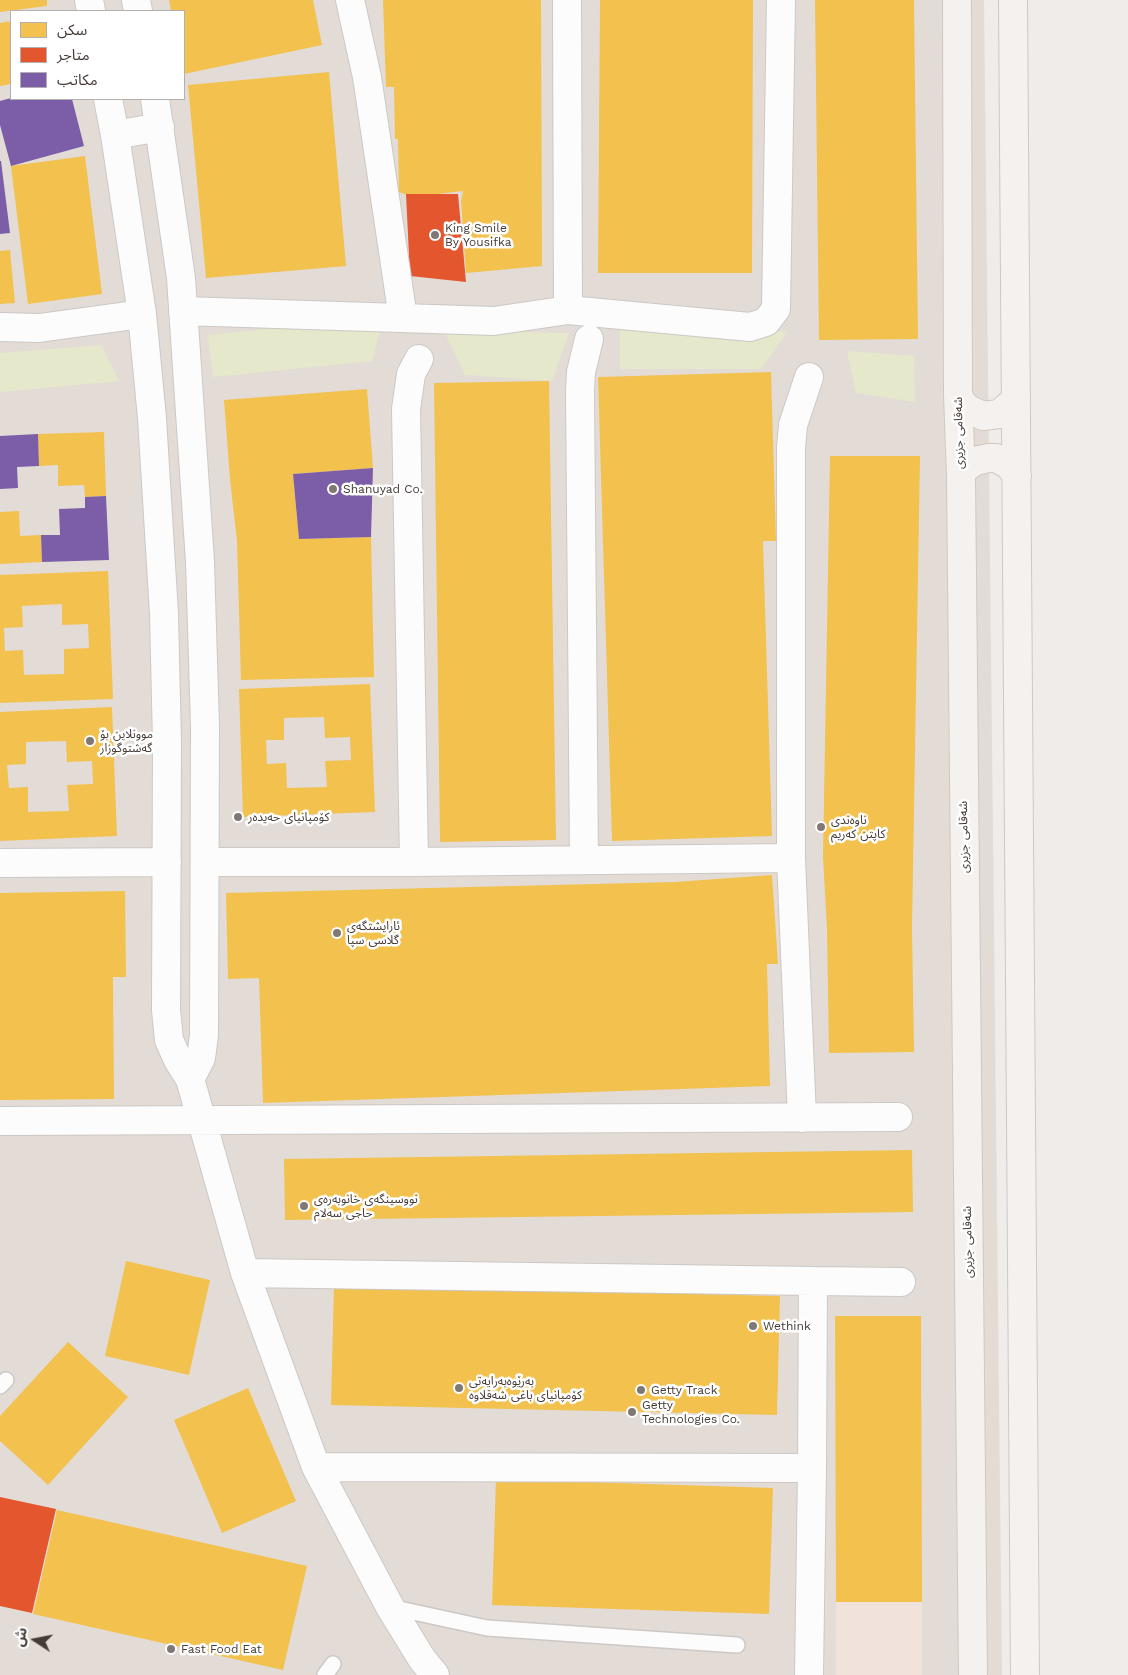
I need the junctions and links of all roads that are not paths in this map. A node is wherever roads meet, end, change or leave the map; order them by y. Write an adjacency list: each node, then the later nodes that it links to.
1 (350, 0): 13 (street)
2 (567, 0): 10 (street)
3 (781, 0): 10 (street)
4 (957, 0): 18 (street, شەقامی جزیری)
5 (1013, 0): 19 (street)
6 (108, 100): 9 (street)
7 (155, 100): 8 (street)
8 (160, 127): 9 (street); 11 (street)
9 (115, 135): 12 (street)
10 (568, 310): 13 (street)
11 (183, 311): 13 (street); 22 (street)
12 (142, 314): 14 (street); 23 (street)
13 (403, 318)
14 (0, 327)
15 (589, 338): 25 (street)
16 (419, 359): 28 (street)
17 (809, 377): 24 (street)
18 (958, 395): 19 (street); 20 (street, شەقامی جزیری)
19 (1016, 396): 21 (street)
20 (960, 476): 21 (street); 44 (street, شەقامی جزیری)
21 (1017, 476): 45 (street)
22 (200, 562): 23 (street); 27 (street)
23 (161, 566): 26 (street)
24 (791, 858): 25 (street); 32 (street)
25 (584, 860): 28 (street)
26 (167, 862): 29 (street); 30 (street)
27 (205, 862): 28 (street); 30 (street)
28 (414, 862)
29 (0, 863)
30 (190, 1078): 33 (street)
31 (898, 1117): 32 (street)
32 (802, 1118): 33 (street)
33 (202, 1120): 34 (street); 35 (street)
34 (0, 1121)
35 (246, 1273): 36 (street); 38 (street)
36 (813, 1281): 37 (street); 39 (street)
37 (901, 1282)
38 (316, 1467): 39 (street); 40 (street)
39 (812, 1468): 43 (street)
40 (390, 1607): 41 (lane); 42 (street)
41 (737, 1645)
42 (428, 1670)
43 (809, 1675)
44 (973, 1675)
45 (1025, 1675)

